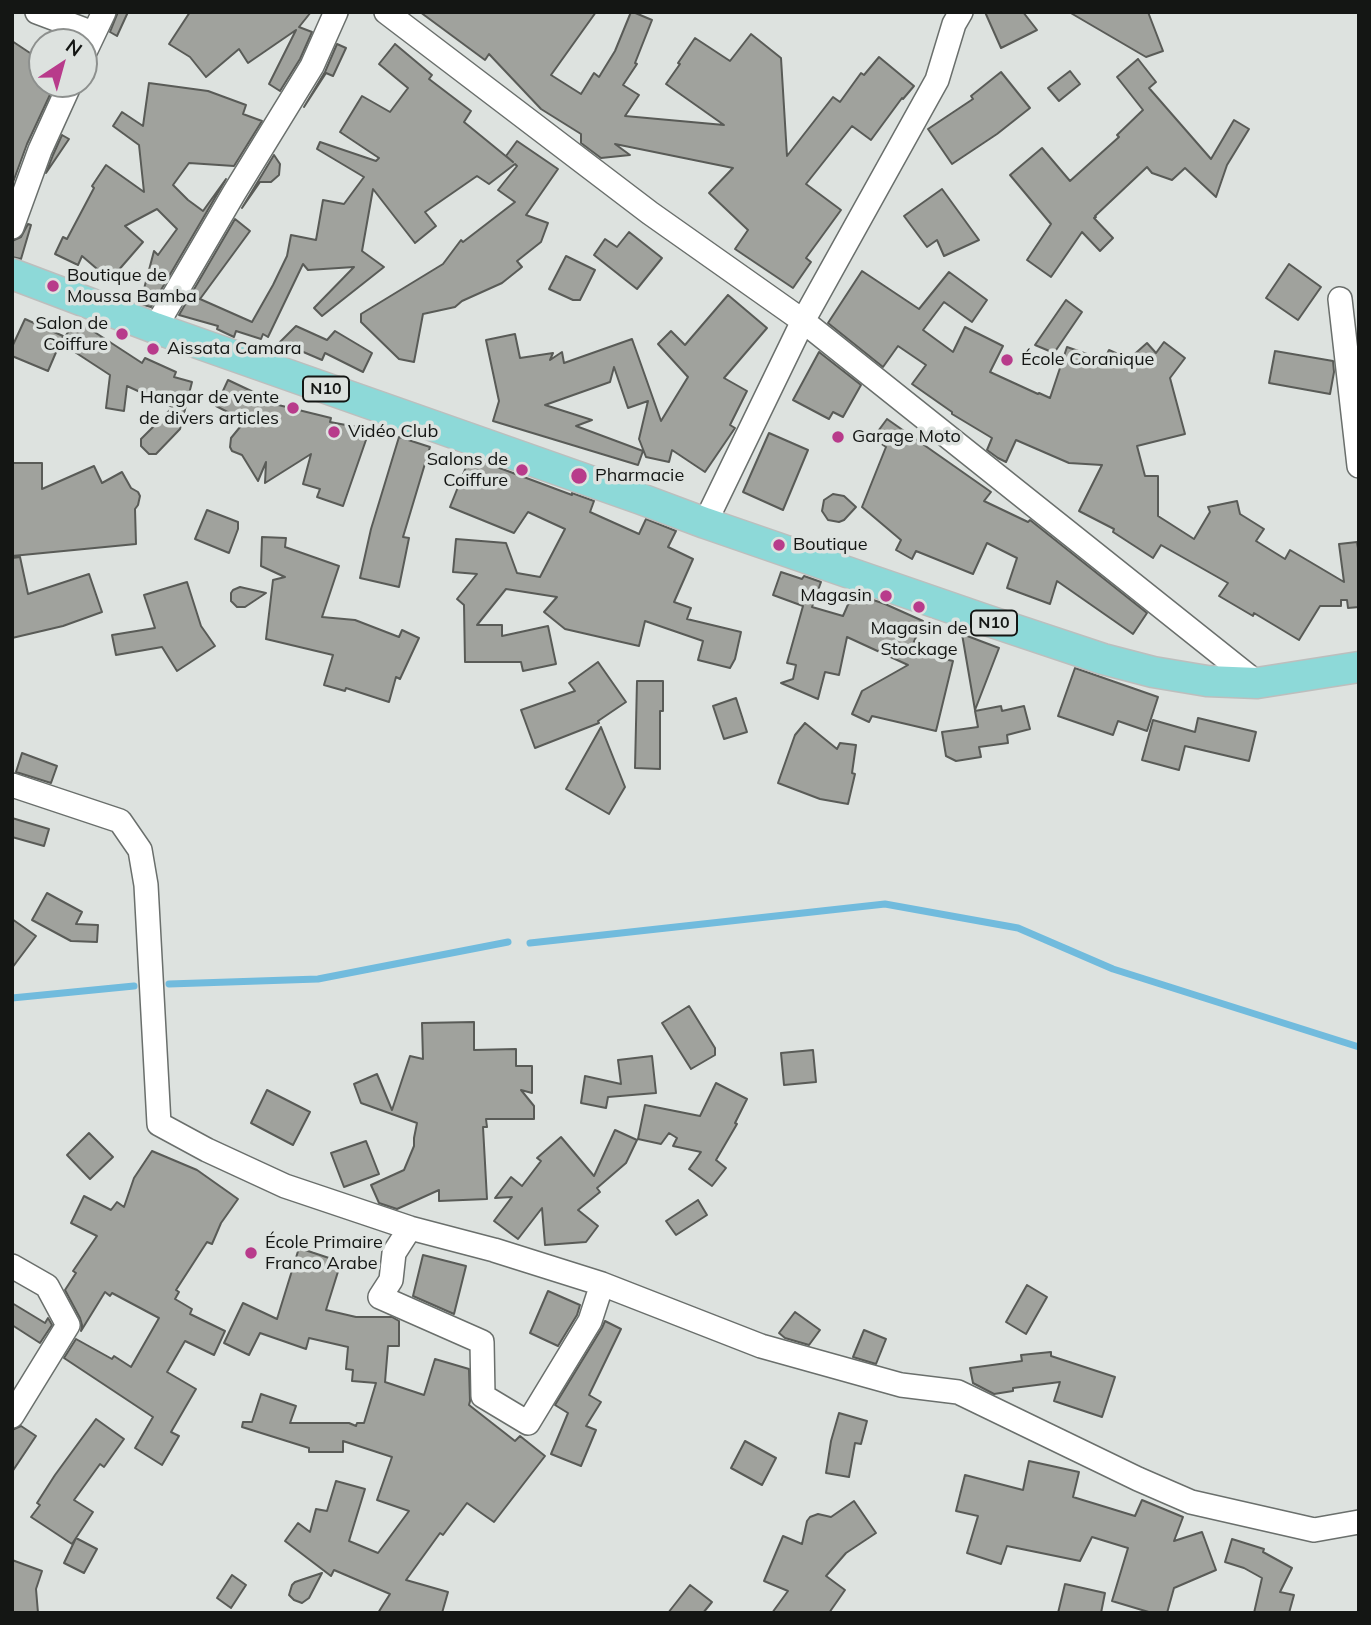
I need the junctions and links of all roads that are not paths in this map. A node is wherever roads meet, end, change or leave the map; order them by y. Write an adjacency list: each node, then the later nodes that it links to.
1 (37, 12): 6 (street)
2 (104, 12): 7 (street)
3 (336, 12): 13 (street)
4 (386, 12): 12 (street)
5 (961, 12): 12 (street)
6 (64, 28)
7 (96, 28)
8 (64, 98): 9 (street)
9 (12, 227)
10 (12, 274): 13 (main road, N10)
11 (1340, 299): 14 (street)
12 (803, 321): 15 (street); 17 (street)
13 (155, 328): 15 (main road, N10)
14 (1359, 466)
15 (705, 523): 17 (main road, N10)
16 (1359, 667): 17 (main road, N10)
17 (1257, 682)
18 (12, 785): 19 (street)
19 (410, 1228): 21 (street); 21 (street)
20 (12, 1266): 22 (street)
21 (602, 1284): 23 (street)
22 (12, 1416)
23 (1359, 1522)

